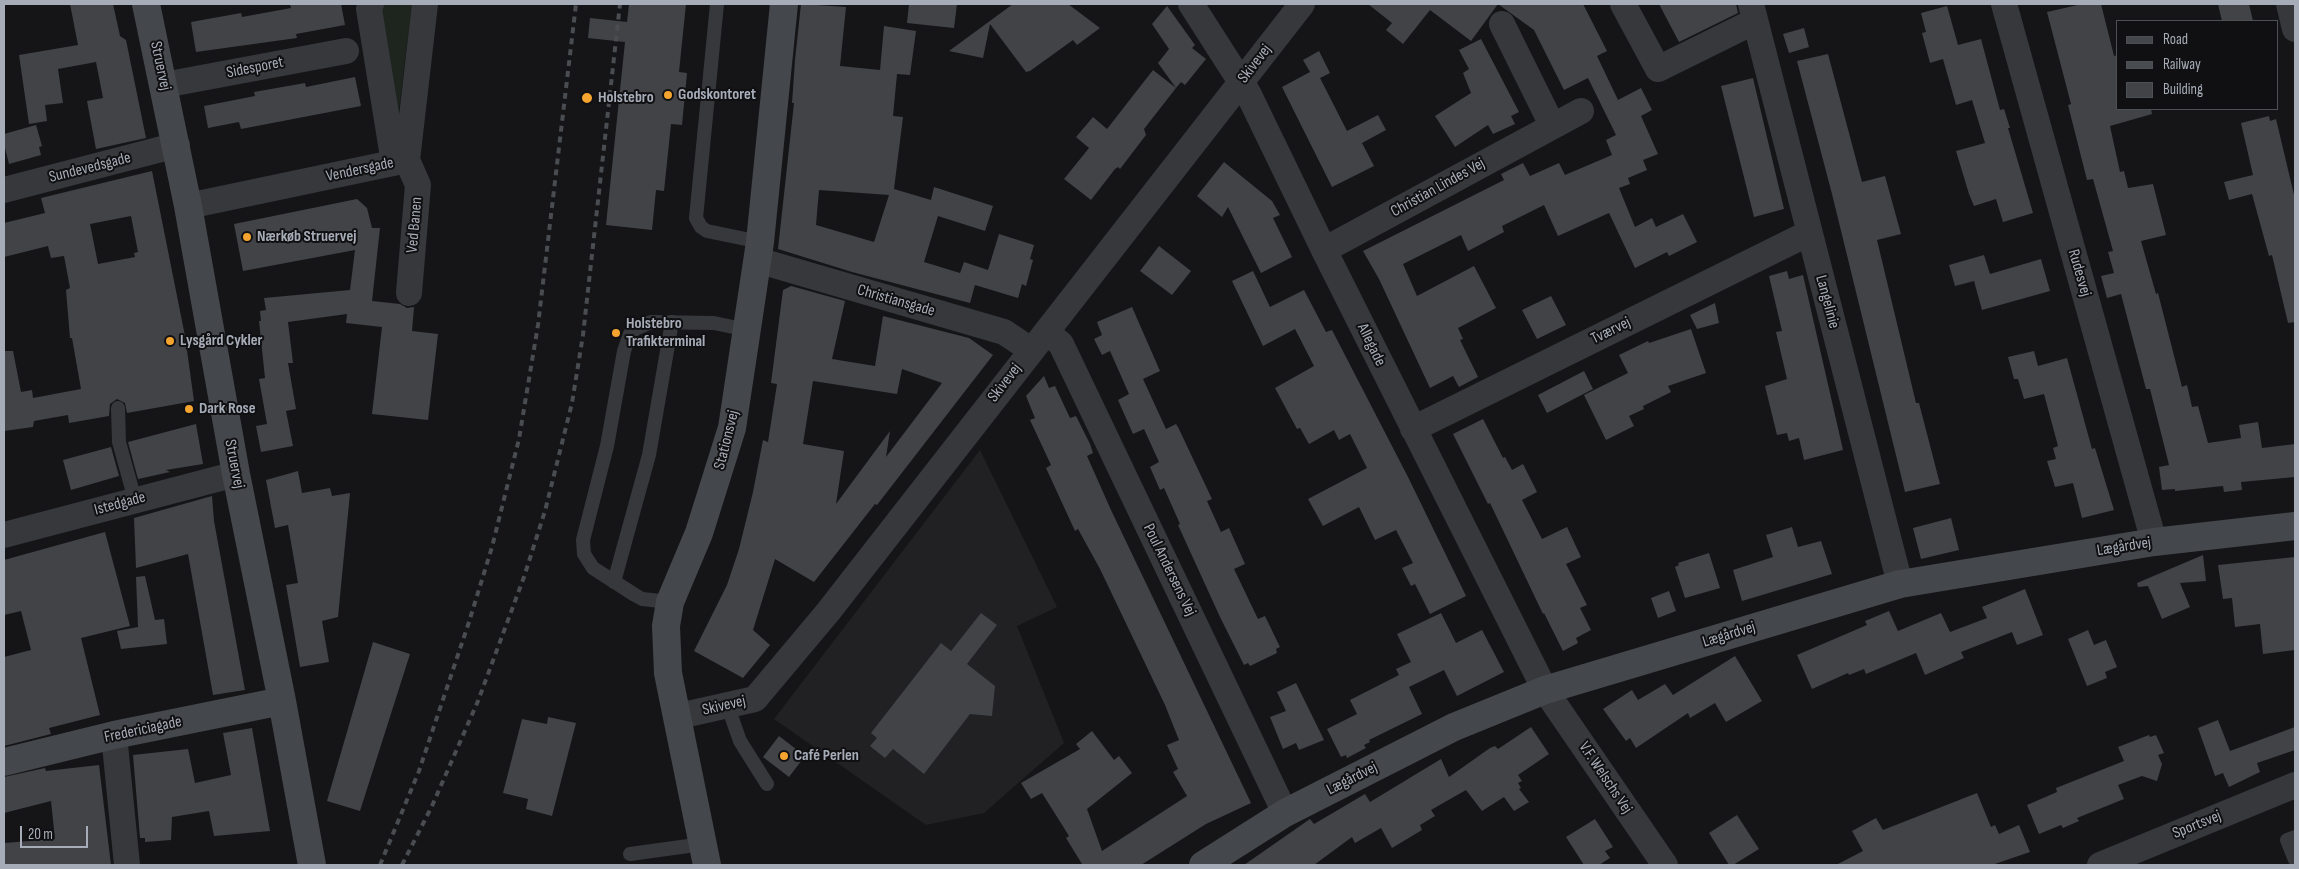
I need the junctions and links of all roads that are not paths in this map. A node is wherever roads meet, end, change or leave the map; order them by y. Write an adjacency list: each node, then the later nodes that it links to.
1 (146, 4): 16 (street, Struervej)
2 (371, 4): 20 (street, Ved Banen)
3 (425, 4): 20 (street, Vendersgade)
4 (716, 4): 24 (lane)
5 (784, 4): 24 (street, Stationsvej)
6 (1190, 4): 15 (street, Allegade)
7 (1302, 4): 15 (street, Skivevej)
8 (1623, 4): 11 (street, Langelinie)
9 (2004, 4): 36 (street, Rudesvej)
10 (2289, 4): 13 (street)
11 (1753, 12): 23 (street, Langelinie)
12 (1502, 24): 18 (street)
13 (2295, 29)
14 (346, 51): 16 (street, Sidesporet)
15 (1241, 82): 25 (street, Allegade); 29 (street, Skivevej)
16 (164, 86): 19 (street, Struervej)
17 (1581, 110): 18 (street, Christian Lindes Vej)
18 (1552, 125): 25 (street, Christian Lindes Vej)
19 (177, 145): 21 (street, Sundevedsgade); 22 (street, Struervej)
20 (400, 162): 22 (street, Vendersgade); 26 (street, Ved Banen)
21 (4, 190)
22 (188, 206): 32 (street, Struervej)
23 (1809, 233): 31 (street, Tværvej); 38 (street, Langelinie)
24 (758, 250): 28 (street, Stationsvej); 29 (street, Christiansgade)
25 (1324, 250): 31 (street, Allegade)
26 (408, 292)
27 (672, 322): 28 (lane); 37 (lane); 37 (lane)
28 (747, 330): 39 (street, Stationsvej)
29 (1039, 341): 42 (street, Skivevej); 48 (street, Poul Andersens Vej)
30 (118, 408): 33 (lane)
31 (1413, 429): 40 (street, Allegade)
32 (236, 474): 33 (street, Istedgade); 41 (street, Struervej)
33 (135, 500): 35 (street, Istedgade)
34 (2295, 526): 36 (street, Lægårdvej)
35 (4, 536)
36 (2154, 542): 38 (street, Lægårdvej)
37 (614, 582): 39 (lane)
38 (1900, 584): 40 (street, Lægårdvej)
39 (670, 602): 43 (street, Stationsvej)
40 (1545, 690): 48 (street, Lægårdvej); 56 (street, V.F. Welschs Vej)
41 (282, 701): 44 (street, Fredericiagade); 54 (street, Struervej)
42 (728, 707): 43 (street, Skivevej); 46 (lane)
43 (678, 716): 51 (street, Stationsvej)
44 (114, 735): 45 (street, Fredericiagade); 53 (street)
45 (4, 762)
46 (767, 784)
47 (2295, 785): 57 (street, Sportsvej)
48 (1285, 813): 55 (street, Lægårdvej)
49 (2295, 836): 52 (lane)
50 (630, 854): 51 (lane)
51 (705, 855)
52 (2295, 860)
53 (127, 865)
54 (312, 865)
55 (1203, 865)
56 (1664, 865)
57 (2100, 865)

